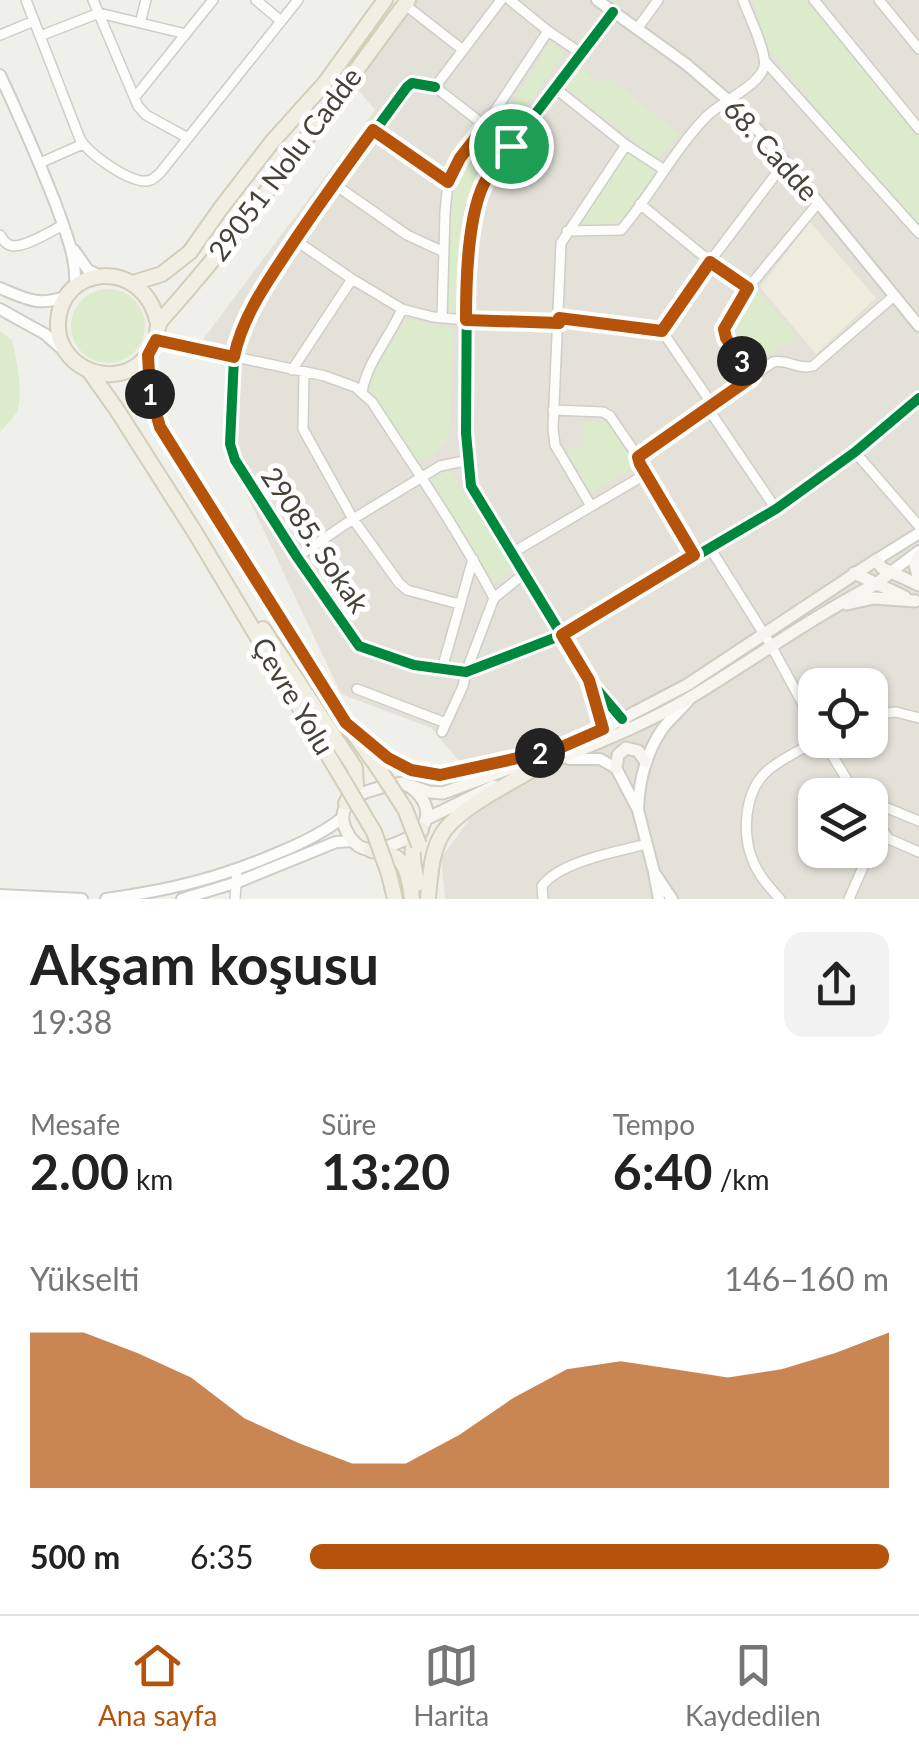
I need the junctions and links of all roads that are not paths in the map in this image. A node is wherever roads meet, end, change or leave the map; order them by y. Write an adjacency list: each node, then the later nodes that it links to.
1 (26, 0): 18 (street)
2 (93, 0): 17 (street)
3 (146, 0): 20 (street)
4 (213, 0): 23 (street)
5 (256, 0): 19 (street)
6 (298, 0): 19 (street)
7 (384, 0): 59 (main road, 29051 Nolu Cadde)
8 (501, 0): 27 (street)
9 (510, 0): 22 (street)
10 (597, 0): 16 (street, 68. Cadde)
11 (658, 0): 21 (street)
12 (743, 0): 29 (street)
13 (814, 0): 36 (street)
14 (879, 0): 26 (street)
15 (406, 2): 27 (street); 71 (main road, 29051 Nolu Cadde)
16 (613, 12): 21 (street, 68. Cadde); 28 (street)
17 (98, 13): 20 (street); 25 (street); 33 (street)
18 (34, 21): 24 (street); 25 (street)
19 (281, 21): 38 (street)
20 (140, 22): 23 (street)
21 (637, 29): 34 (street, 68. Cadde)
22 (548, 31): 28 (street); 35 (street)
23 (186, 34): 33 (street)
24 (0, 35)
25 (40, 36): 39 (street)
26 (919, 49)
27 (463, 50): 31 (street)
28 (582, 54): 32 (street)
29 (765, 60): 34 (street); 51 (street)
30 (0, 75): 43 (street)
31 (435, 87): 35 (street); 37 (street, 29085. Sokak)
32 (555, 88): 40 (street); 41 (street)
33 (134, 97): 38 (street)
34 (730, 102): 42 (street, 68. Cadde); 44 (street)
35 (485, 126): 41 (street); 45 (street)
36 (919, 129)
37 (373, 130): 45 (street); 46 (street, 29085. Sokak)
38 (188, 138): 39 (street)
39 (83, 144): 43 (street)
40 (626, 145): 44 (street); 50 (street)
41 (511, 146): 68 (street)
42 (785, 162): 47 (street, 68. Cadde); 56 (street)
43 (40, 164): 49 (street)
44 (663, 169): 48 (street)
45 (448, 182): 55 (street)
46 (334, 184): 53 (street, 29085. Sokak); 55 (street)
47 (818, 203): 61 (street); 63 (street, 68. Cadde)
48 (640, 204): 50 (street); 56 (street)
49 (63, 225): 52 (street); 54 (street)
50 (567, 232): 69 (street)
51 (919, 233)
52 (0, 235)
53 (295, 240): 58 (street); 77 (street, 29085. Sokak)
54 (72, 248): 57 (street); 62 (street)
55 (444, 252): 67 (street)
56 (710, 262): 61 (street); 73 (street)
57 (101, 276): 59 (main road); 62 (main road)
58 (352, 279): 66 (street); 78 (street)
59 (133, 283): 71 (main road)
60 (0, 288): 64 (street)
61 (748, 288): 81 (street)
62 (71, 292): 64 (street); 75 (main road)
63 (894, 296): 72 (street, 68. Cadde); 81 (street)
64 (36, 301): 70 (street)
65 (0, 309): 70 (street)
66 (402, 309): 67 (street); 82 (street)
67 (442, 318): 68 (street)
68 (466, 320): 69 (street); 88 (street)
69 (559, 321): 73 (street); 85 (street)
70 (30, 324): 75 (street)
71 (158, 324): 74 (main road)
72 (919, 326)
73 (662, 331): 84 (street)
74 (156, 340): 76 (main road); 77 (street)
75 (65, 352): 79 (main road)
76 (148, 355): 79 (main road); 95 (main road, Çevre Yolu)
77 (234, 357): 78 (street); 101 (street, 29085. Sokak)
78 (292, 370): 80 (street)
79 (89, 372): 91 (main road, Çevre Yolu)
80 (304, 373): 82 (street); 94 (street)
81 (752, 377): 84 (street)
82 (362, 392): 90 (street)
83 (919, 398): 86 (street, 29085. Sokak)
84 (709, 406): 87 (street); 93 (street)
85 (554, 410): 87 (street); 92 (street)
86 (855, 452): 93 (street, 29085. Sokak); 96 (street)
87 (638, 457): 89 (street)
88 (468, 460): 90 (street); 98 (street)
89 (646, 474): 92 (street); 100 (street)
90 (421, 478): 94 (street); 102 (street)
91 (172, 497): 134 (main road); 151 (main road, Çevre Yolu, bridge)
92 (591, 506): 98 (street)
93 (776, 509): 97 (street, 29085. Sokak)
94 (353, 519): 101 (street); 111 (street)
95 (220, 525): 124 (main road, Çevre Yolu); 131 (main road)
96 (919, 530): 103 (street)
97 (710, 548): 100 (street, 29085. Sokak); 114 (street)
98 (512, 552): 105 (street)
99 (919, 553): 104 (street); 107 (main road)
100 (694, 555): 113 (street, 29085. Sokak)
101 (297, 557): 115 (street, 29085. Sokak)
102 (473, 558): 109 (street); 111 (street)
103 (876, 560): 104 (main road); 106 (main road)
104 (891, 572): 107 (main road); 108 (main road)
105 (524, 573): 109 (street); 113 (street)
106 (854, 573): 108 (main road); 114 (main road)
107 (919, 582)
108 (876, 584): 110 (main road); 112 (main road)
109 (494, 598): 116 (street)
110 (917, 602): 112 (main road)
111 (459, 604): 115 (street)
112 (833, 608): 114 (main road)
113 (562, 635): 116 (street, 29085. Sokak); 117 (street)
114 (768, 641): 119 (street); 120 (main road); 123 (main road)
115 (442, 669): 116 (street, 29085. Sokak)
116 (466, 672): 118 (street)
117 (589, 680): 123 (street); 125 (street)
118 (357, 689)
119 (798, 695)
120 (693, 696): 127 (main road); 128 (street)
121 (888, 713): 122 (street)
122 (919, 718)
123 (622, 719): 125 (main road)
124 (346, 723): 127 (main road); 136 (main road, Çevre Yolu, bridge)
125 (603, 729): 127 (main road)
126 (798, 753): 157 (street)
127 (554, 756): 129 (street); 130 (main road); 131 (main road)
128 (646, 762): 129 (main road); 133 (street)
129 (616, 768): 133 (street)
130 (530, 771): 136 (main road); 146 (main road)
131 (407, 784): 134 (main road); 136 (main road)
132 (888, 808): 135 (street)
133 (638, 810): 139 (street)
134 (344, 811): 138 (main road); 144 (street)
135 (919, 821)
136 (422, 831): 140 (main road); 146 (main road, Çevre Yolu); 153 (main road)
137 (888, 838): 141 (street)
138 (354, 842): 140 (main road); 144 (street)
139 (647, 844): 143 (street); 154 (street)
140 (371, 850): 152 (main road)
141 (919, 852)
142 (863, 868): 158 (street)
143 (654, 872): 155 (street); 156 (street)
144 (238, 877): 148 (street); 149 (street); 150 (street)
145 (0, 895): 147 (street)
146 (428, 898)
147 (82, 899)
148 (106, 899)
149 (182, 899)
150 (235, 899)
151 (395, 899)
152 (412, 899)
153 (420, 899)
154 (544, 899)
155 (659, 899)
156 (672, 899)
157 (780, 899)
158 (849, 899)

